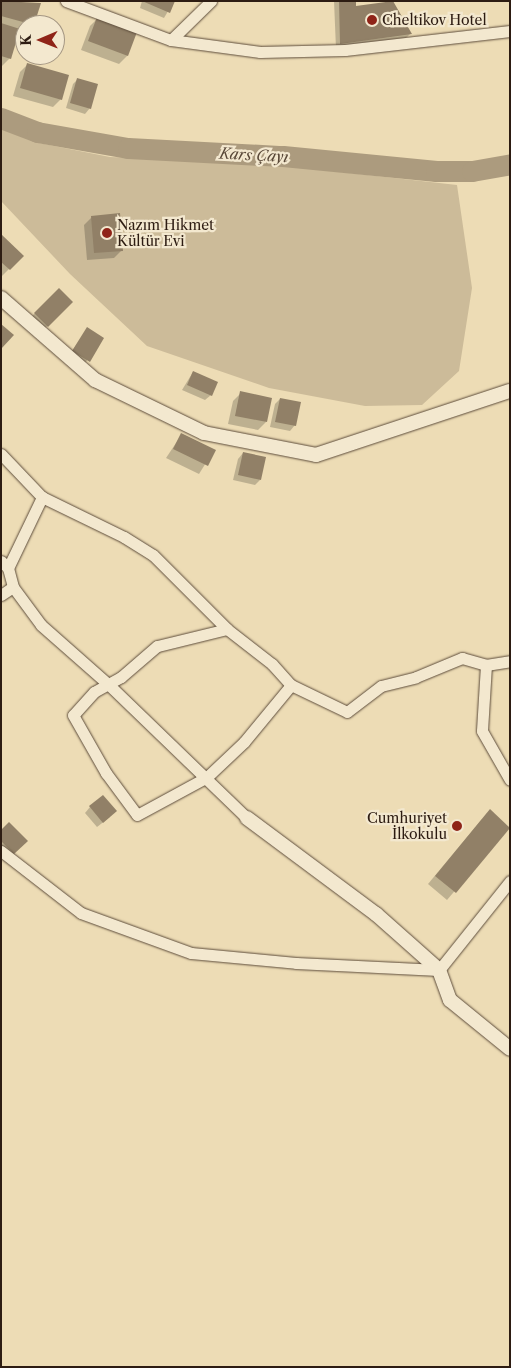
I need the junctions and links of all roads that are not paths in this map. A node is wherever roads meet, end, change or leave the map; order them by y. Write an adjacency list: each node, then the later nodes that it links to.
1 (66, 1): 4 (street)
2 (211, 1): 4 (street)
3 (510, 31): 4 (street)
4 (171, 40)
5 (1, 298): 6 (street)
6 (510, 391)
7 (1, 454): 8 (street)
8 (42, 498): 9 (street); 12 (street)
9 (5, 564): 10 (street)
10 (12, 587): 11 (street); 15 (street)
11 (1, 595)
12 (227, 629): 15 (street); 16 (street)
13 (510, 661): 14 (street)
14 (486, 665): 16 (street); 18 (street)
15 (108, 684): 17 (street); 17 (street)
16 (291, 685): 17 (street)
17 (207, 777): 19 (street)
18 (510, 780)
19 (248, 818): 22 (street)
20 (1, 851): 22 (street)
21 (510, 881): 22 (street)
22 (439, 970): 23 (street)
23 (510, 1049)

